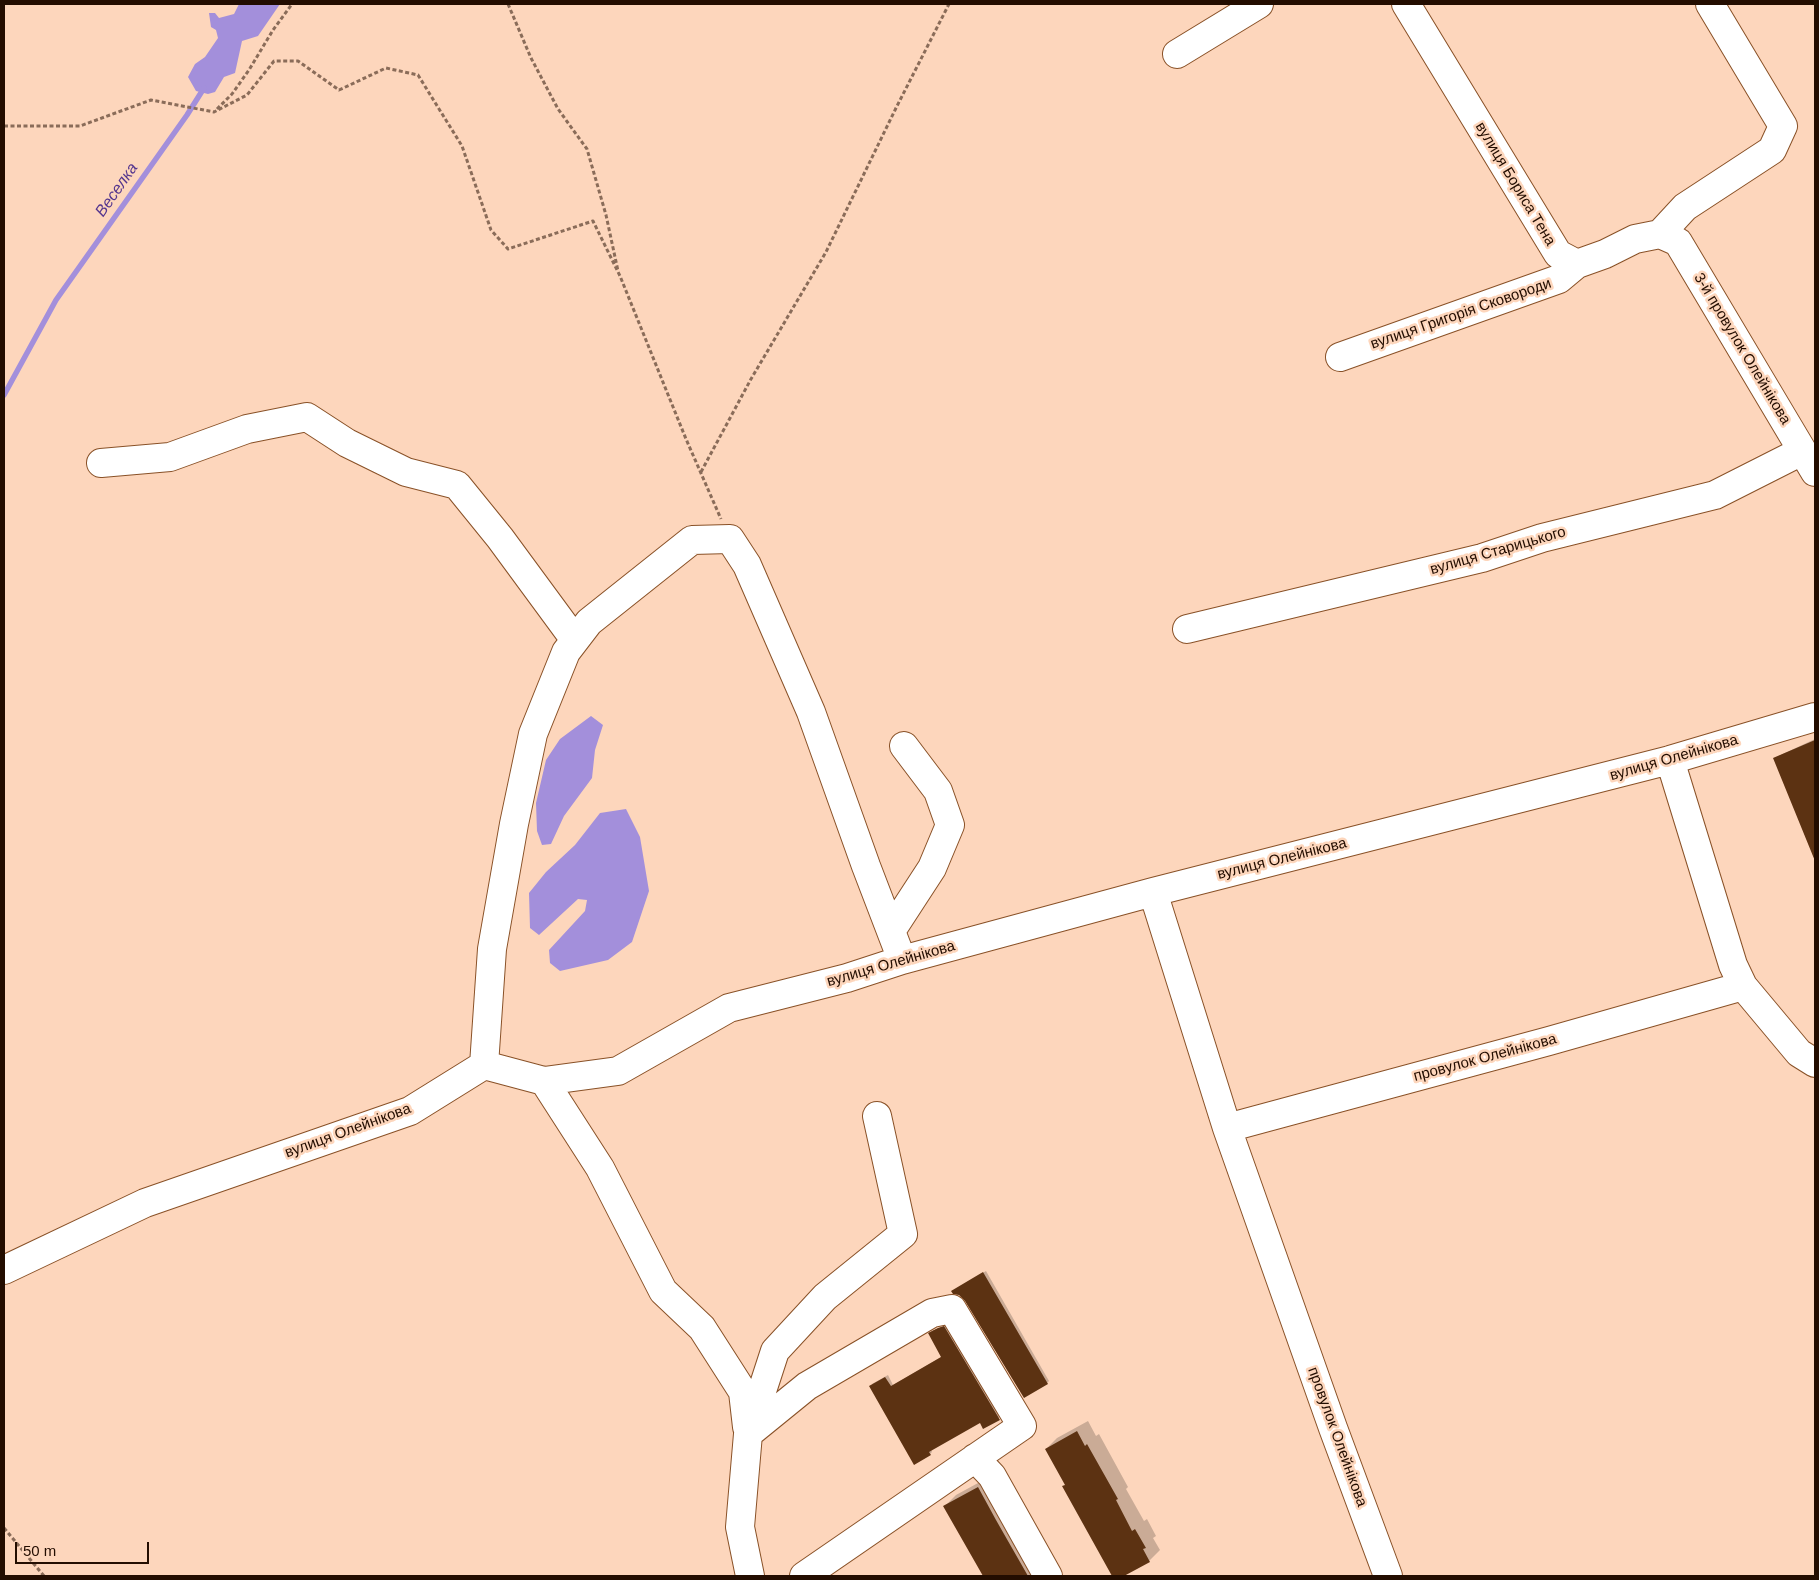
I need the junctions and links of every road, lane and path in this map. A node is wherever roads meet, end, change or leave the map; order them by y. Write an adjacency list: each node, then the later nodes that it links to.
1 (292, 4): 8 (path)
2 (508, 4): 12 (path)
3 (949, 4): 16 (path)
4 (1259, 4): 7 (street)
5 (1406, 4): 11 (street, вулиця Бориса Тена)
6 (1710, 4): 10 (street)
7 (1177, 54)
8 (214, 112): 9 (path); 12 (path)
9 (4, 126)
10 (1660, 234): 11 (street); 14 (street, 3-й провулок Олейнікова)
11 (1577, 264): 13 (street, вулиця Григорія Сковороди)
12 (620, 276): 16 (path)
13 (1340, 357)
14 (1809, 461): 18 (street, вулиця Старицького)
15 (101, 463): 19 (street)
16 (701, 472): 17 (path)
17 (730, 539): 19 (street); 24 (street)
18 (1187, 629)
19 (575, 640): 28 (street)
20 (1815, 717): 22 (street, вулиця Олейнікова)
21 (904, 746): 24 (street)
22 (1670, 760): 23 (street, вулиця Олейнікова); 26 (street)
23 (1153, 892): 25 (street, вулиця Олейнікова); 31 (street, провулок Олейнікова)
24 (891, 931): 25 (street)
25 (902, 960): 29 (street, вулиця Олейнікова)
26 (1743, 986): 27 (street); 31 (street, провулок Олейнікова)
27 (1815, 1063)
28 (484, 1065): 29 (street, вулиця Олейнікова); 32 (street, вулиця Олейнікова)
29 (544, 1081): 33 (street)
30 (877, 1116): 33 (street)
31 (1228, 1128): 40 (street, провулок Олейнікова)
32 (4, 1270)
33 (748, 1434): 34 (street); 37 (street)
34 (975, 1458): 38 (street); 39 (street)
35 (4, 1528): 36 (path)
36 (44, 1576)
37 (750, 1576)
38 (804, 1576)
39 (1048, 1576)
40 (1388, 1576)

